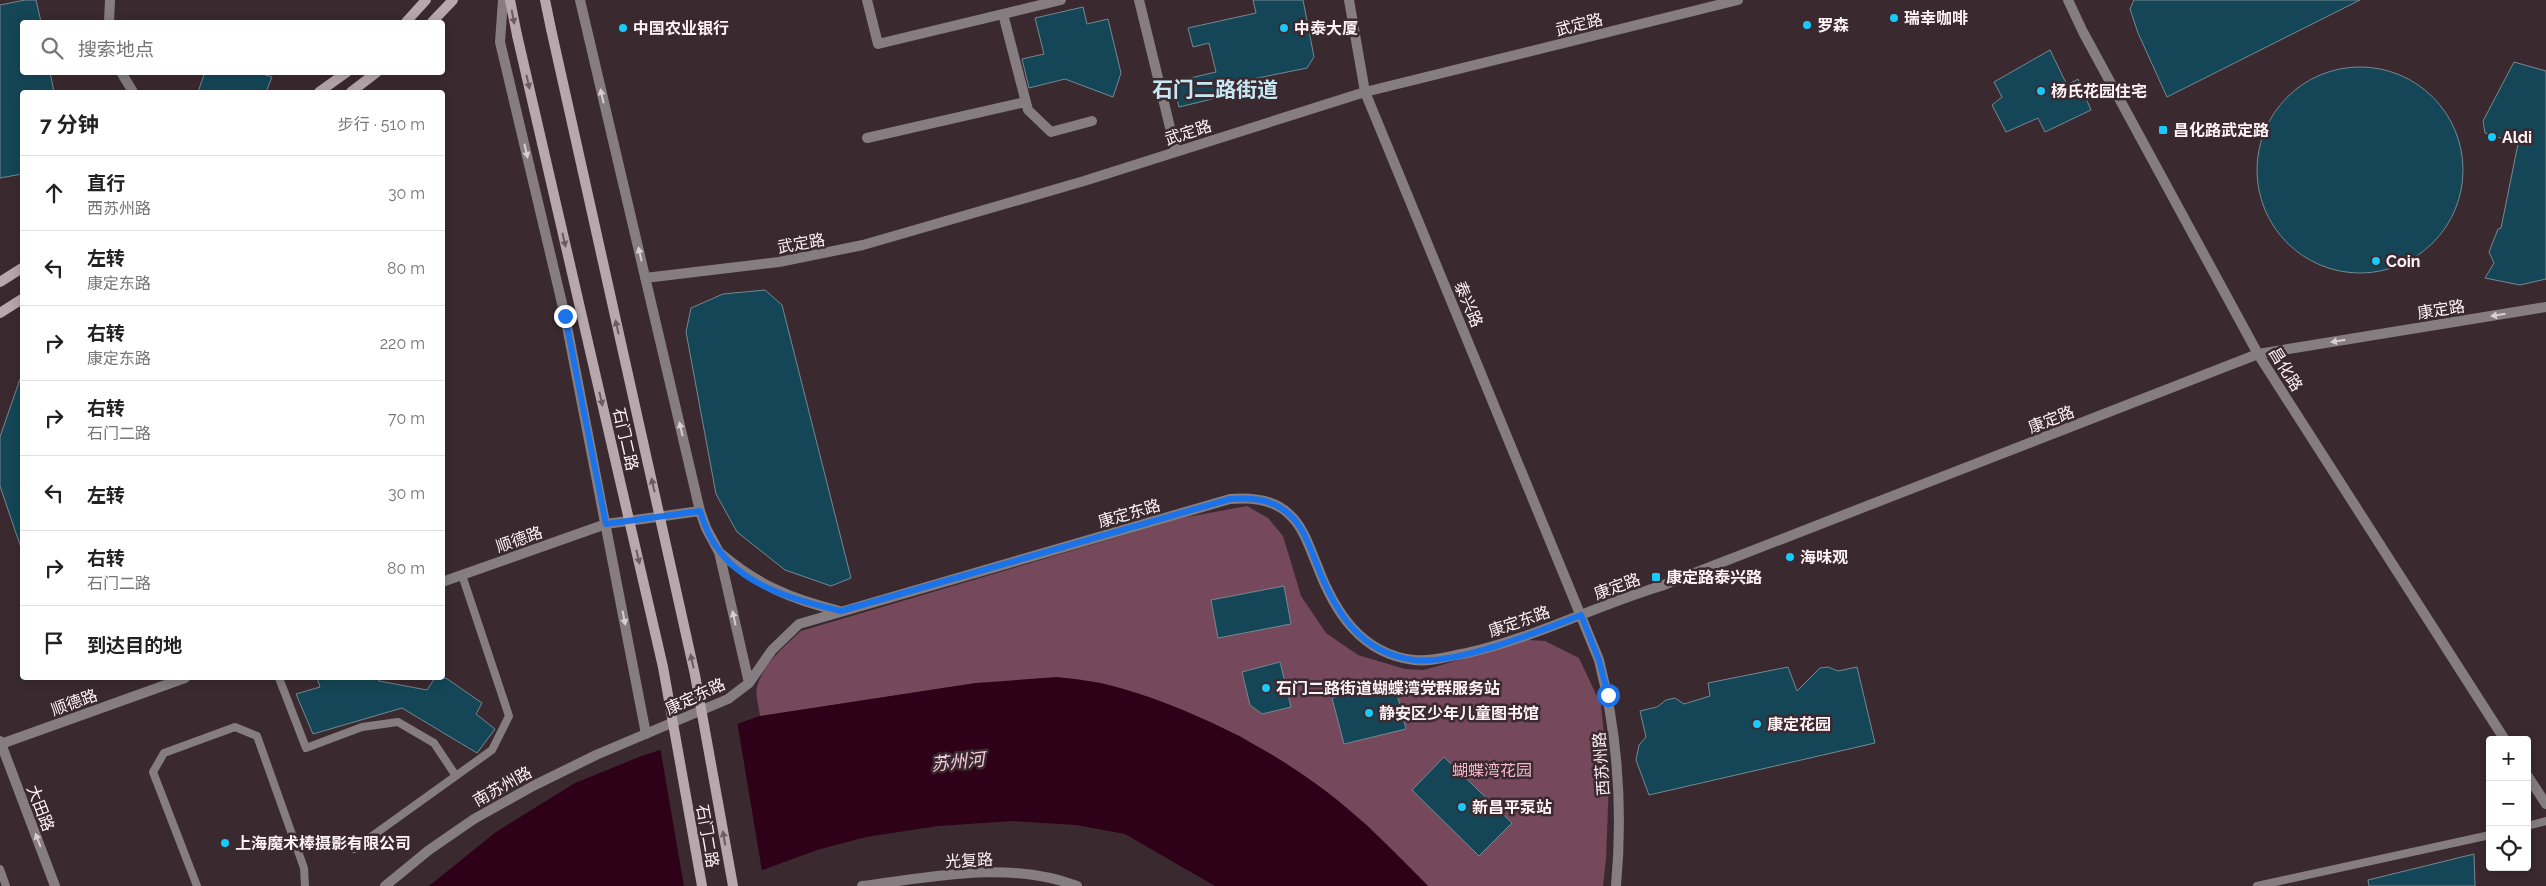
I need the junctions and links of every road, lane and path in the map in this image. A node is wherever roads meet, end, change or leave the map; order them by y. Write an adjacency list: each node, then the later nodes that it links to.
1 (110, 0): 15 (street)
2 (426, 0): 16 (main road)
3 (452, 0): 17 (main road)
4 (503, 0): 37 (street, one-way to 37)
5 (510, 0): 63 (main road, 石门二路, one-way to 63, bridge)
6 (545, 0): 64 (main road, 石门二路, one-way to 6, bridge)
7 (580, 0): 30 (street, one-way to 7)
8 (867, 0): 14 (street)
9 (1061, 0): 14 (street)
10 (1139, 0): 28 (street)
11 (1349, 0): 24 (street, 泰兴路)
12 (1738, 0): 24 (street, 武定路)
13 (2068, 0): 35 (street, 昌化路)
14 (1003, 14): 25 (street)
15 (109, 20)
16 (408, 20)
17 (434, 20)
18 (123, 75): 21 (street)
19 (344, 75): 22 (main road)
20 (373, 75): 23 (main road)
21 (132, 90)
22 (323, 90)
23 (354, 90)
24 (1365, 92): 28 (street, 武定路); 42 (street, 泰兴路)
25 (1025, 102): 26 (street); 27 (street)
26 (1092, 122)
27 (867, 138)
28 (1176, 152): 30 (street, 武定路)
29 (20, 269): 31 (main road)
30 (646, 278): 36 (street, one-way to 30)
31 (0, 282)
32 (20, 300): 34 (main road)
33 (2546, 307): 35 (street, 康定路, one-way to 35)
34 (0, 313)
35 (2258, 354): 42 (street, 康定路); 47 (street, 昌化路)
36 (700, 511): 37 (street, 顺德路); 38 (street)
37 (606, 524): 39 (street, 顺德路); 46 (street, one-way to 46)
38 (720, 552): 41 (street); 45 (street, one-way to 38)
39 (462, 575): 40 (street, 顺德路); 50 (lane)
40 (445, 581)
41 (841, 611): 42 (street, 康定东路); 45 (street, 康定东路)
42 (1581, 615): 67 (street, 西苏州路)
43 (179, 680): 48 (street, 顺德路)
44 (280, 680): 50 (lane)
45 (749, 682): 46 (street, 康定东路)
46 (646, 734): 62 (street, 南苏州路)
47 (2502, 736)
48 (1, 742): 49 (street, 大田路)
49 (3, 757): 59 (street, 大田路, one-way to 49)
50 (456, 776): 56 (lane)
51 (2531, 781): 52 (street)
52 (2546, 804)
53 (2546, 821): 54 (lane)
54 (2531, 825)
55 (2486, 836): 68 (lane)
56 (354, 849)
57 (0, 869): 58 (lane)
58 (6, 886)
59 (55, 886)
60 (197, 886): 61 (lane)
61 (305, 886)
62 (385, 886)
63 (702, 886)
64 (733, 886)
65 (862, 886): 66 (street, 光复路)
66 (1077, 886)
67 (1616, 886)
68 (2256, 886)

